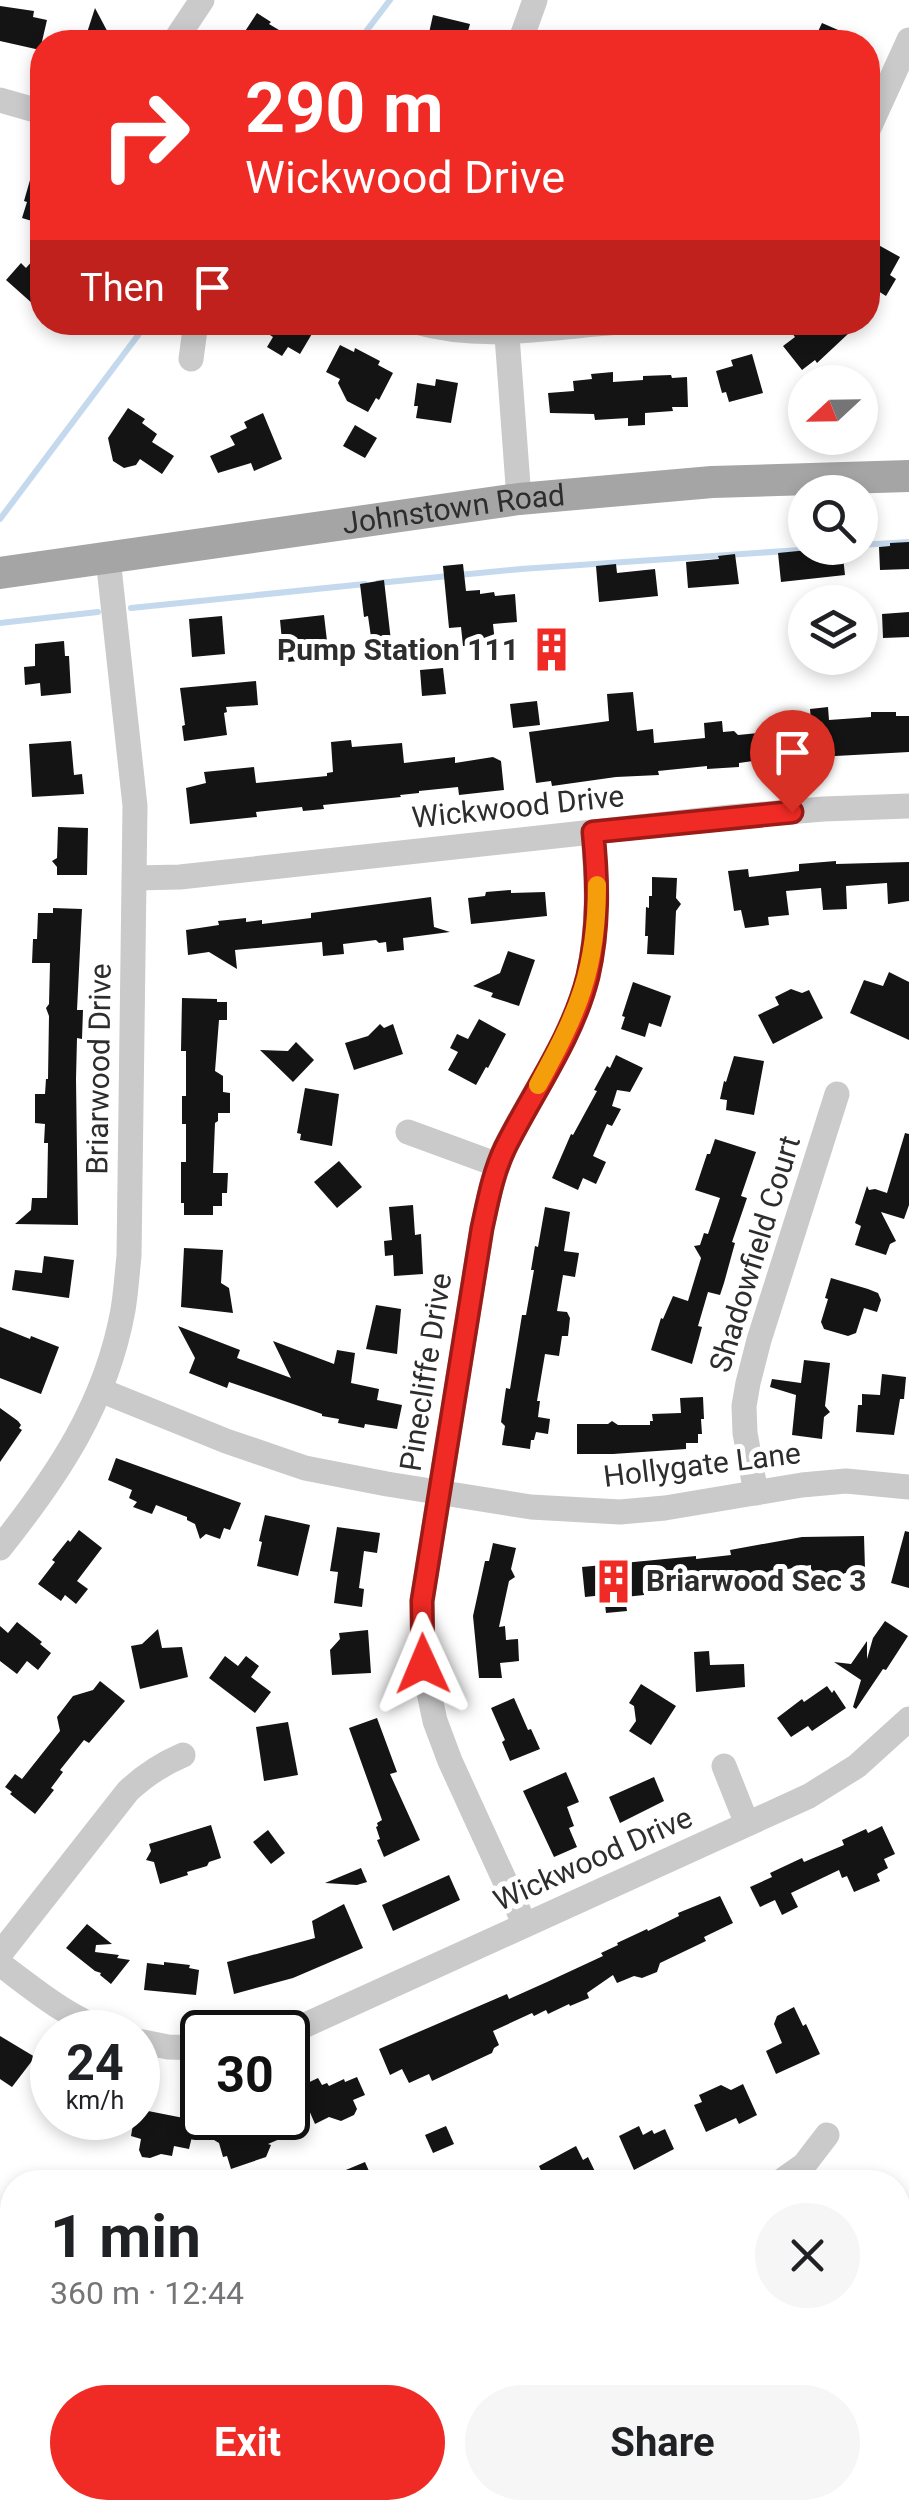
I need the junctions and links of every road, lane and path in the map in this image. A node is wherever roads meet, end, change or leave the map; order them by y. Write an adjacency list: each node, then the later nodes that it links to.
1 (202, 0): 3 (street)
2 (534, 0): 4 (street)
3 (182, 30)
4 (524, 30)
5 (909, 40): 6 (street)
6 (899, 88): 9 (street)
7 (0, 100): 8 (street)
8 (30, 109)
9 (880, 114)
10 (194, 335): 12 (street)
11 (507, 335): 14 (street)
12 (191, 359)
13 (909, 476): 14 (main road, Johnstown Road)
14 (519, 499): 15 (main road, Johnstown Road)
15 (108, 558): 16 (main road, Johnstown Road); 19 (street, Briarwood Drive)
16 (0, 573)
17 (909, 806): 18 (street, Wickwood Drive)
18 (593, 832): 19 (street, Wickwood Drive); 22 (street, Pinecliffe Drive)
19 (135, 878): 23 (street, Briarwood Drive)
20 (837, 1094): 26 (street, Shadowfield Court)
21 (408, 1132): 22 (street)
22 (498, 1165): 25 (street, Pinecliffe Drive)
23 (100, 1390): 25 (street, Hollygate Lane); 27 (street, Briarwood Drive)
24 (909, 1487): 26 (street, Hollygate Lane)
25 (439, 1493): 26 (street, Hollygate Lane); 32 (street, Pinecliffe Drive)
26 (756, 1493)
27 (2, 1542)
28 (909, 1719): 31 (street, Wickwood Drive)
29 (184, 1755): 33 (street)
30 (724, 1766): 31 (street)
31 (747, 1824): 32 (street, Wickwood Drive)
32 (525, 1925): 36 (street, Wickwood Drive)
33 (0, 1954)
34 (0, 1964): 35 (street)
35 (63, 2010)
36 (310, 2023)
37 (827, 2135): 38 (street)
38 (797, 2170)

